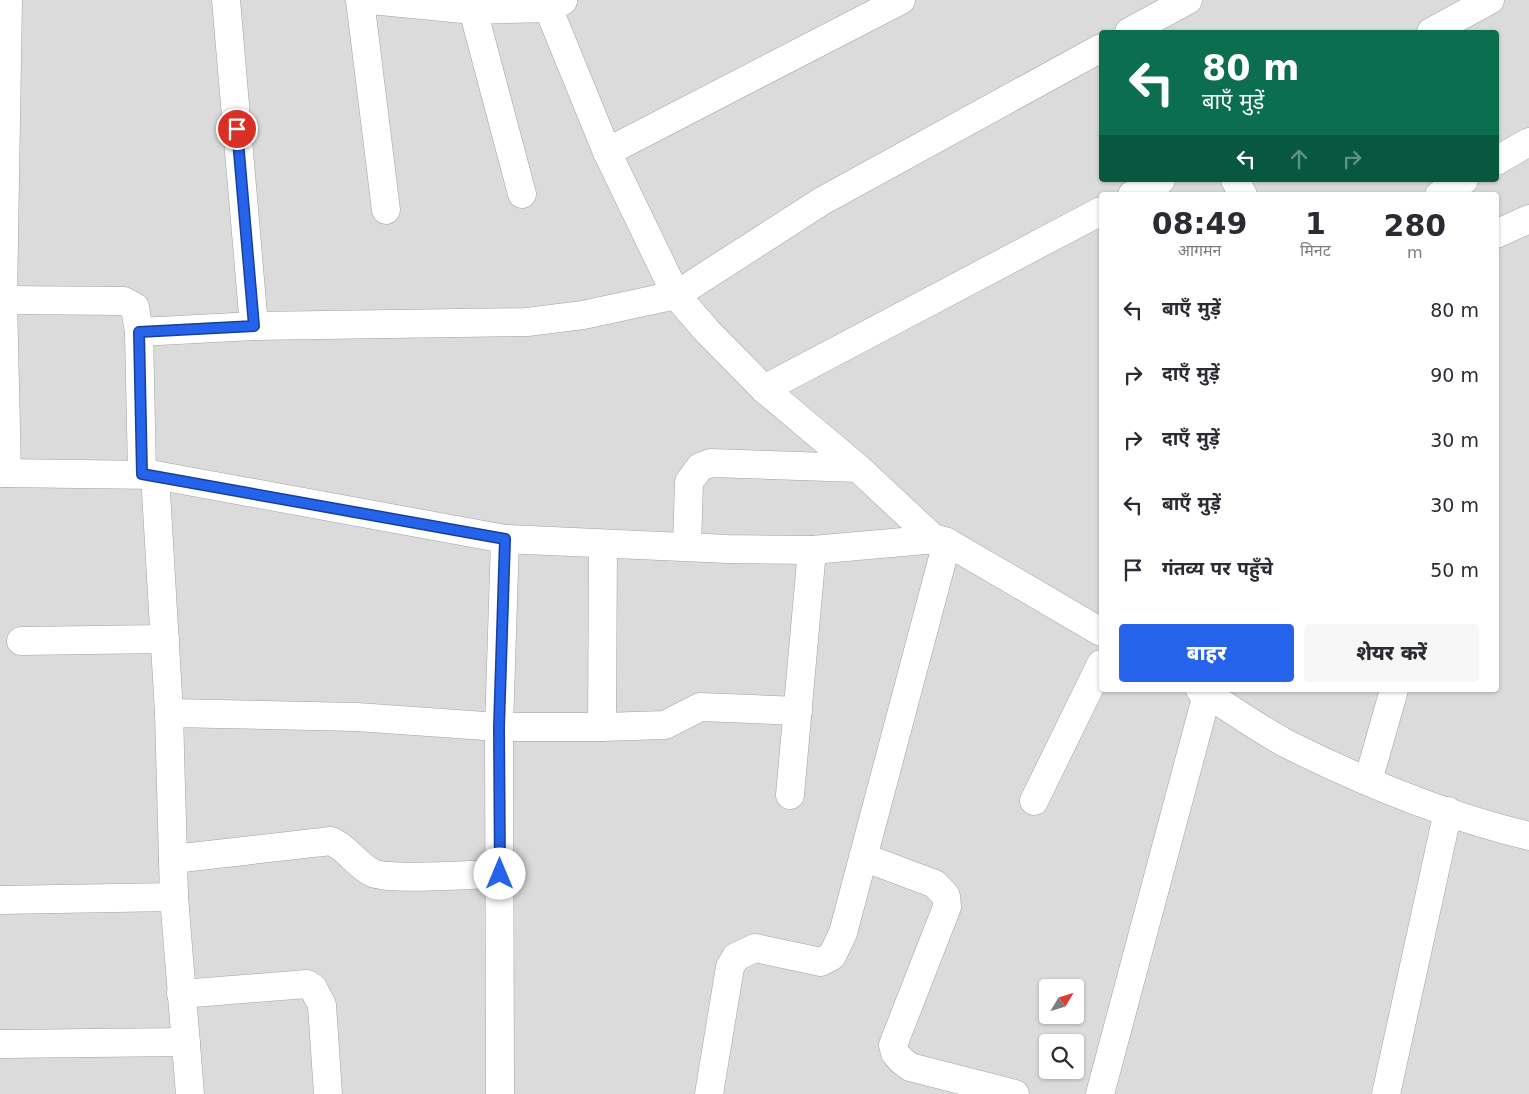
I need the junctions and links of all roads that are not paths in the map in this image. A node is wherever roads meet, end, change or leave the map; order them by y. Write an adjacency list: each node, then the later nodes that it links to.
1 (8, 0): 26 (street)
2 (226, 0): 27 (street)
3 (360, 0): 21 (street)
4 (371, 0): 9 (street)
5 (901, 0): 14 (street)
6 (1188, 0): 10 (street)
7 (1490, 0): 11 (street)
8 (553, 3): 9 (street); 14 (street)
9 (473, 10): 20 (street)
10 (1144, 22)
11 (1435, 30)
12 (1099, 49): 25 (street)
13 (1529, 142): 15 (street)
14 (607, 152): 25 (street)
15 (1499, 159)
16 (1157, 182): 18 (street)
17 (1461, 182): 19 (street)
18 (1138, 192)
19 (1444, 192)
20 (522, 194)
21 (386, 210)
22 (1099, 212): 29 (street)
23 (1529, 219): 24 (street)
24 (1499, 233)
25 (676, 295): 27 (street); 29 (street)
26 (3, 300): 28 (street); 31 (street)
27 (254, 326): 28 (street)
28 (139, 332): 32 (street)
29 (764, 389): 30 (street)
30 (858, 468): 34 (street); 36 (street)
31 (3, 473): 32 (street)
32 (148, 474): 33 (street); 39 (street)
33 (505, 539): 35 (street); 46 (street)
34 (940, 540): 37 (street); 38 (street); 53 (street)
35 (603, 544): 36 (street); 47 (street)
36 (686, 546): 37 (street)
37 (812, 550): 44 (street)
38 (1099, 631)
39 (165, 638): 40 (street); 45 (street)
40 (21, 641)
41 (1099, 668): 50 (street)
42 (1203, 692): 48 (street); 66 (street)
43 (1393, 692): 48 (street)
44 (798, 711): 47 (street); 49 (street)
45 (169, 713): 46 (street); 54 (street)
46 (499, 727): 47 (street); 55 (street)
47 (602, 727)
48 (1368, 781): 51 (street)
49 (790, 795)
50 (1034, 801)
51 (1448, 811): 52 (street); 67 (street)
52 (1529, 836)
53 (863, 857): 64 (street); 65 (street)
54 (173, 859): 55 (street); 56 (street)
55 (500, 874): 63 (street)
56 (174, 897): 57 (street); 58 (street)
57 (0, 900)
58 (182, 994): 59 (street); 62 (street)
59 (186, 1042): 60 (street); 61 (street)
60 (0, 1044)
61 (190, 1094)
62 (328, 1094)
63 (500, 1094)
64 (708, 1094)
65 (1015, 1094)
66 (1100, 1094)
67 (1386, 1094)

